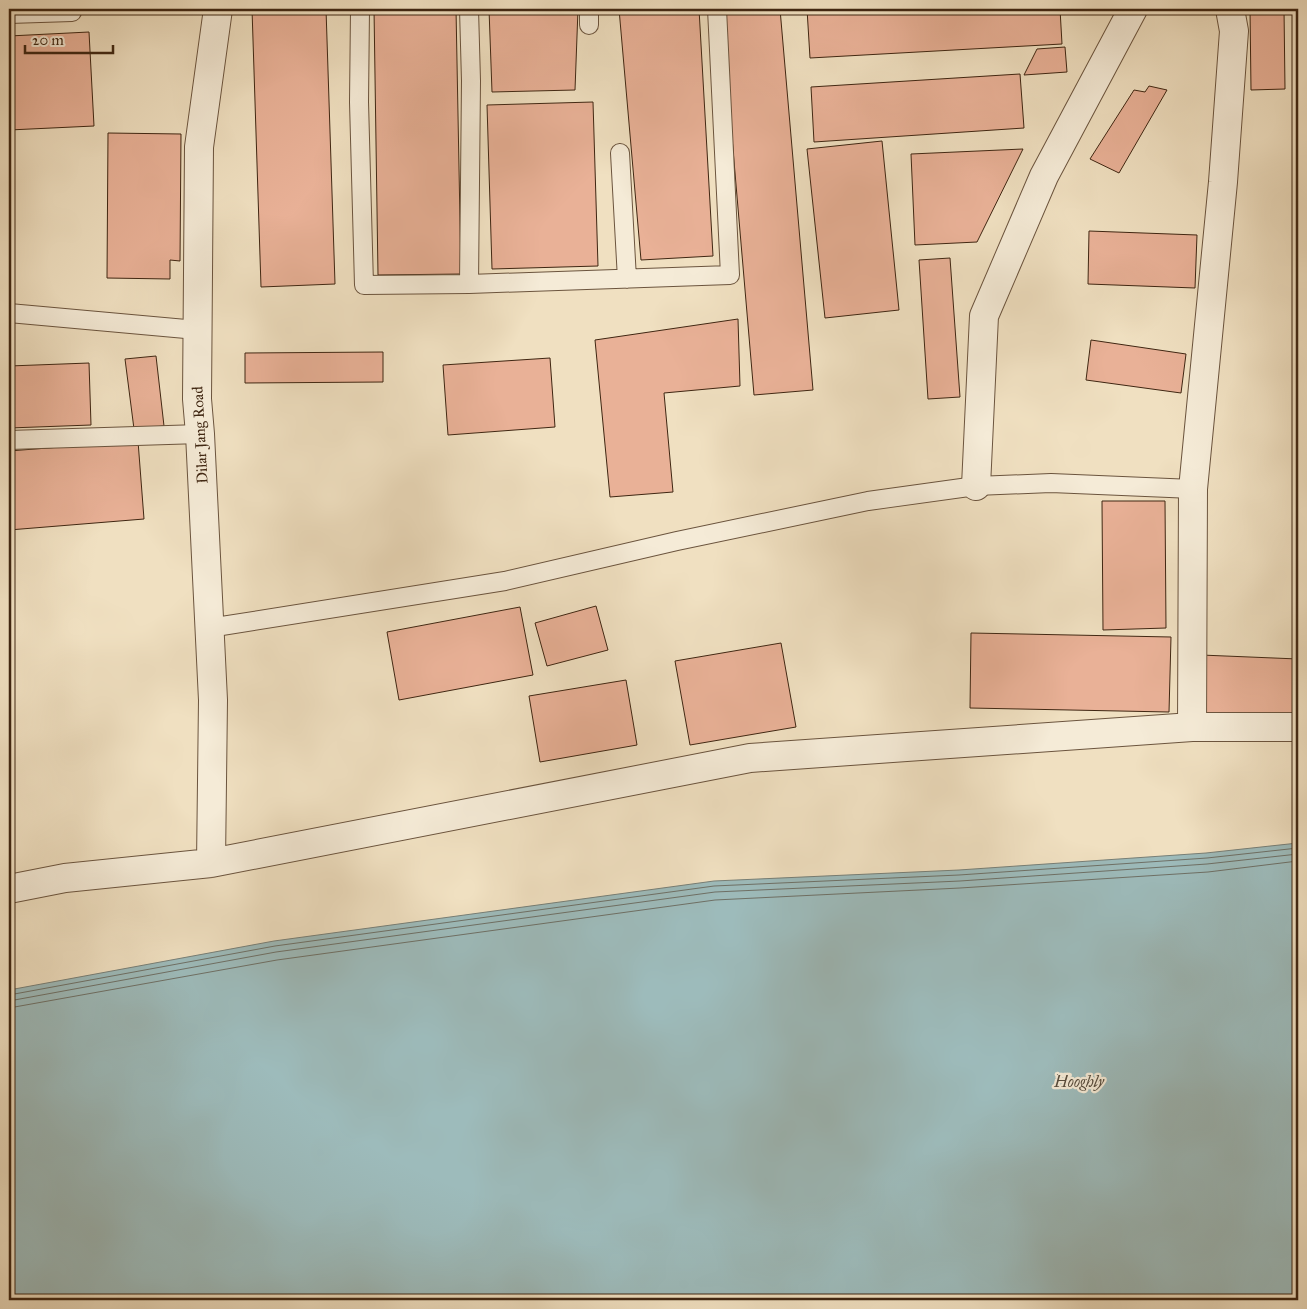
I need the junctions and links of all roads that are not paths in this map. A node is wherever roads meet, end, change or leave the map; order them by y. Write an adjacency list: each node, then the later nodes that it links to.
1 (218, 9): 13 (street, Dilar Jang Road)
2 (360, 9): 11 (lane)
3 (469, 9): 11 (lane)
4 (717, 9): 10 (lane)
5 (1133, 9): 16 (street)
6 (1230, 9): 17 (street)
7 (72, 12): 8 (lane)
8 (9, 14)
9 (620, 153): 10 (lane)
10 (627, 278): 11 (lane)
11 (469, 284)
12 (9, 313): 13 (lane)
13 (197, 330): 14 (street, Dilar Jang Road)
14 (200, 434): 15 (lane); 18 (street, Dilar Jang Road)
15 (9, 440)
16 (976, 486): 17 (lane); 18 (lane)
17 (1194, 489): 19 (street)
18 (209, 628): 21 (street, Dilar Jang Road)
19 (1192, 727): 20 (street); 21 (street)
20 (1298, 727)
21 (212, 863): 22 (street)
22 (9, 889)

